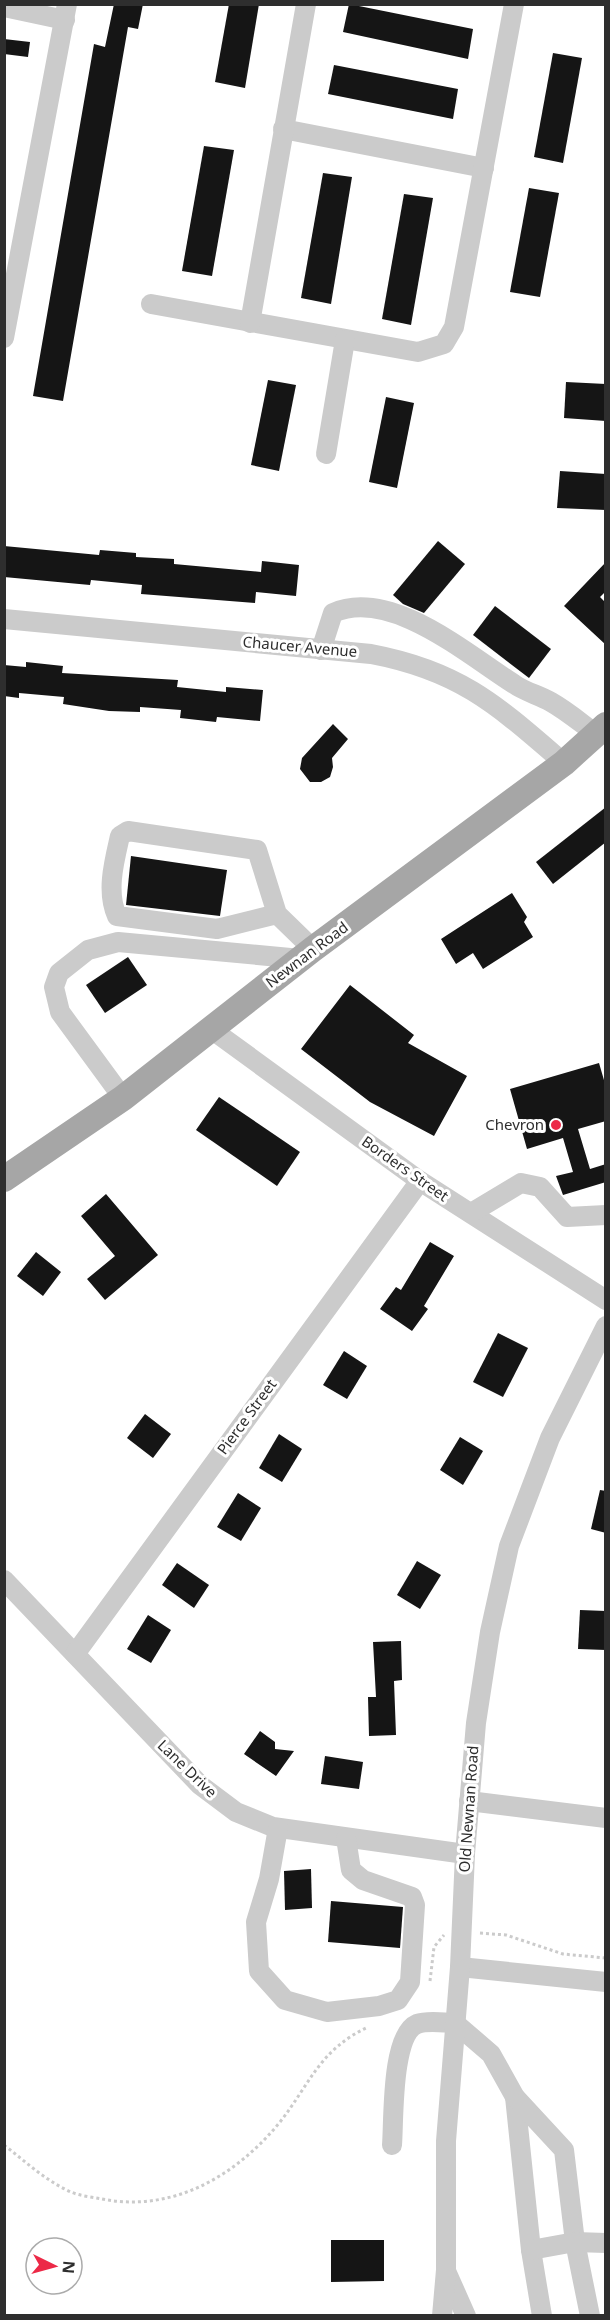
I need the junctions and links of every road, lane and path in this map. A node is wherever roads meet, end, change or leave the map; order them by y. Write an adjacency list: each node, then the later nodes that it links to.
1 (306, 4): 5 (street)
2 (514, 4): 6 (street)
3 (4, 7): 4 (street)
4 (66, 12): 9 (street)
5 (284, 129): 6 (street); 8 (street)
6 (484, 168): 10 (street)
7 (151, 304): 8 (street)
8 (250, 323): 10 (street)
9 (4, 338)
10 (345, 340): 11 (street)
11 (326, 454)
12 (4, 619): 13 (street, Chaucer Avenue)
13 (321, 650): 14 (street); 15 (street, Chaucer Avenue)
14 (601, 729): 15 (main road, Newnan Road)
15 (564, 763): 17 (main road, Newnan Road)
16 (277, 914): 16 (street); 17 (street)
17 (307, 954): 18 (main road, Newnan Road); 19 (street)
18 (211, 1029): 19 (main road, Newnan Road); 21 (street, Borders Street)
19 (123, 1098): 20 (main road, Newnan Road)
20 (4, 1179)
21 (420, 1180): 22 (street, Borders Street); 27 (street, Pierce Street)
22 (471, 1213): 23 (street); 24 (street, Borders Street)
23 (606, 1215)
24 (606, 1300)
25 (606, 1326): 28 (street, Old Newnan Road)
26 (6, 1583): 27 (street, Lane Drive)
27 (75, 1654): 30 (street, Lane Drive)
28 (470, 1801): 29 (street); 32 (street, Old Newnan Road)
29 (606, 1818)
30 (278, 1828): 31 (street, Lane Drive); 38 (street)
31 (346, 1838): 32 (street, Lane Drive); 38 (street)
32 (465, 1854): 33 (street, Old Newnan Road)
33 (462, 1933): 34 (path); 35 (street, Old Newnan Road); 37 (path)
34 (606, 1958)
35 (460, 1966): 36 (street); 39 (street, Old Newnan Road)
36 (606, 1982)
37 (430, 1985)
38 (396, 2001): 41 (street)
39 (455, 2023): 41 (street); 42 (street); 48 (street, Old Newnan Road)
40 (373, 2025): 43 (path)
41 (413, 2028): 44 (street)
42 (515, 2097): 45 (street); 47 (street)
43 (4, 2145)
44 (392, 2145)
45 (575, 2242): 46 (street); 47 (street); 52 (street)
46 (606, 2243)
47 (531, 2250): 51 (street)
48 (446, 2270): 49 (street, Old Newnan Road); 50 (street)
49 (442, 2316)
50 (466, 2316)
51 (542, 2316)
52 (590, 2316)

